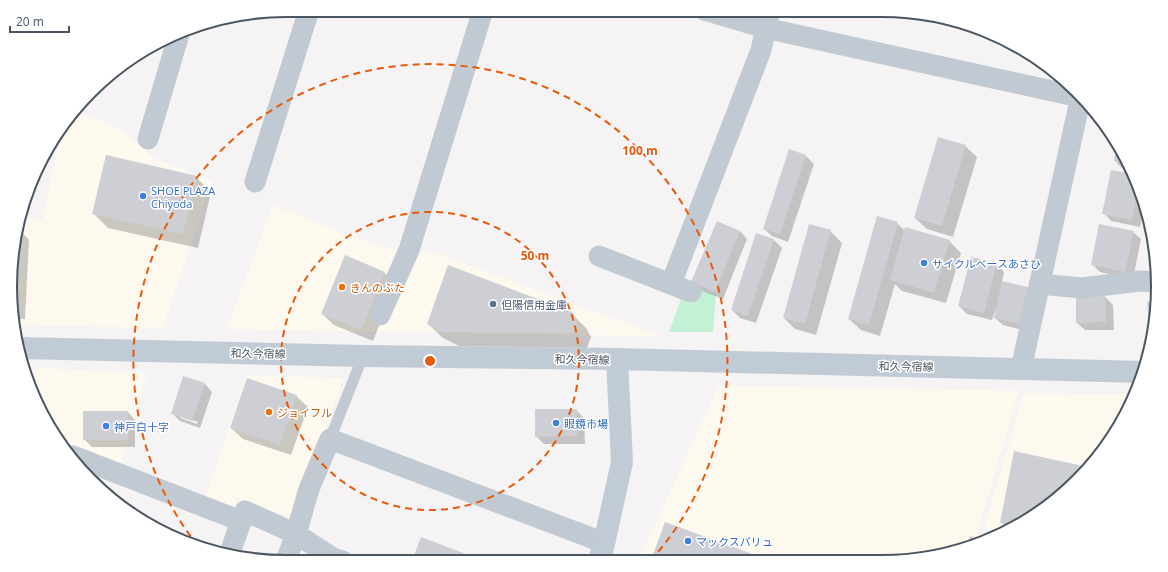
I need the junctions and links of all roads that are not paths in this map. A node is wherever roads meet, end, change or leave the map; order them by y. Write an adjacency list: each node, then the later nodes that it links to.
1 (307, 17): 9 (street)
2 (481, 17): 15 (street)
3 (749, 17): 4 (street)
4 (768, 20): 6 (street); 12 (street)
5 (177, 40): 8 (street)
6 (1070, 94)
7 (1079, 104): 13 (street)
8 (148, 139)
9 (255, 182)
10 (599, 256): 12 (street)
11 (1151, 282): 13 (street)
12 (671, 284): 14 (street)
13 (1039, 284): 19 (street)
14 (691, 292)
15 (380, 315)
16 (24, 348): 17 (main road, 和久今宿線)
17 (363, 356): 18 (main road, 和久今宿線); 21 (lane)
18 (617, 359): 19 (main road, 和久今宿線); 26 (main road)
19 (1021, 369): 20 (main road, 和久今宿線)
20 (1137, 372)
21 (330, 439): 24 (street); 26 (street)
22 (81, 459): 23 (street)
23 (241, 521): 24 (street); 25 (street)
24 (296, 534): 27 (street); 28 (street)
25 (231, 549)
26 (601, 552)
27 (288, 555)
28 (328, 555)

